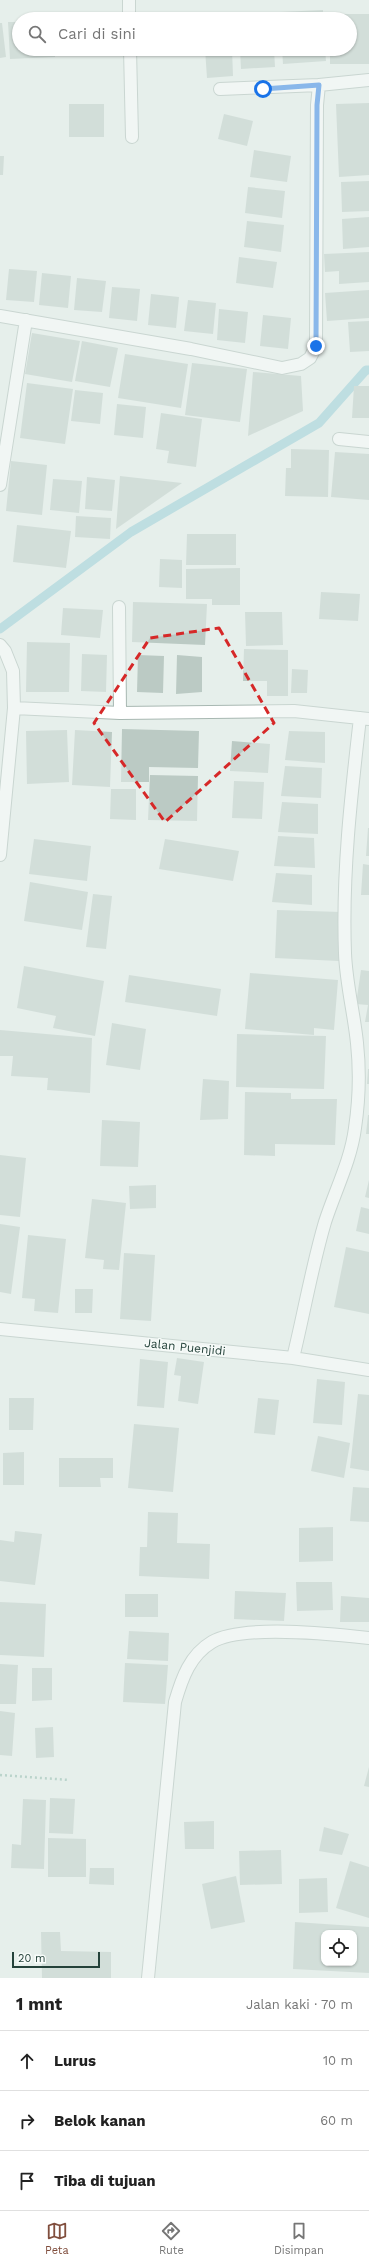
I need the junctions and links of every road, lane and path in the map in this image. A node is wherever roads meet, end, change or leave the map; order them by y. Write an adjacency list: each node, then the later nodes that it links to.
1 (129, 0): 2 (street)
2 (129, 12)
3 (130, 56): 7 (street)
4 (369, 80): 5 (street)
5 (319, 85): 6 (street); 9 (street)
6 (220, 90)
7 (132, 137)
8 (0, 316): 9 (street)
9 (26, 320): 12 (street)
10 (339, 439): 11 (street)
11 (369, 442)
12 (0, 485)
13 (119, 607): 16 (street)
14 (3, 648): 15 (street)
15 (14, 708): 16 (street); 18 (street)
16 (120, 713): 17 (street)
17 (364, 718): 20 (street)
18 (0, 855)
19 (0, 1329): 20 (street, Jalan Puenjidi)
20 (293, 1358): 21 (street, Jalan Puenjidi)
21 (369, 1370)
22 (369, 1638): 25 (street)
23 (0, 1775): 24 (path)
24 (69, 1780)
25 (148, 1978)

